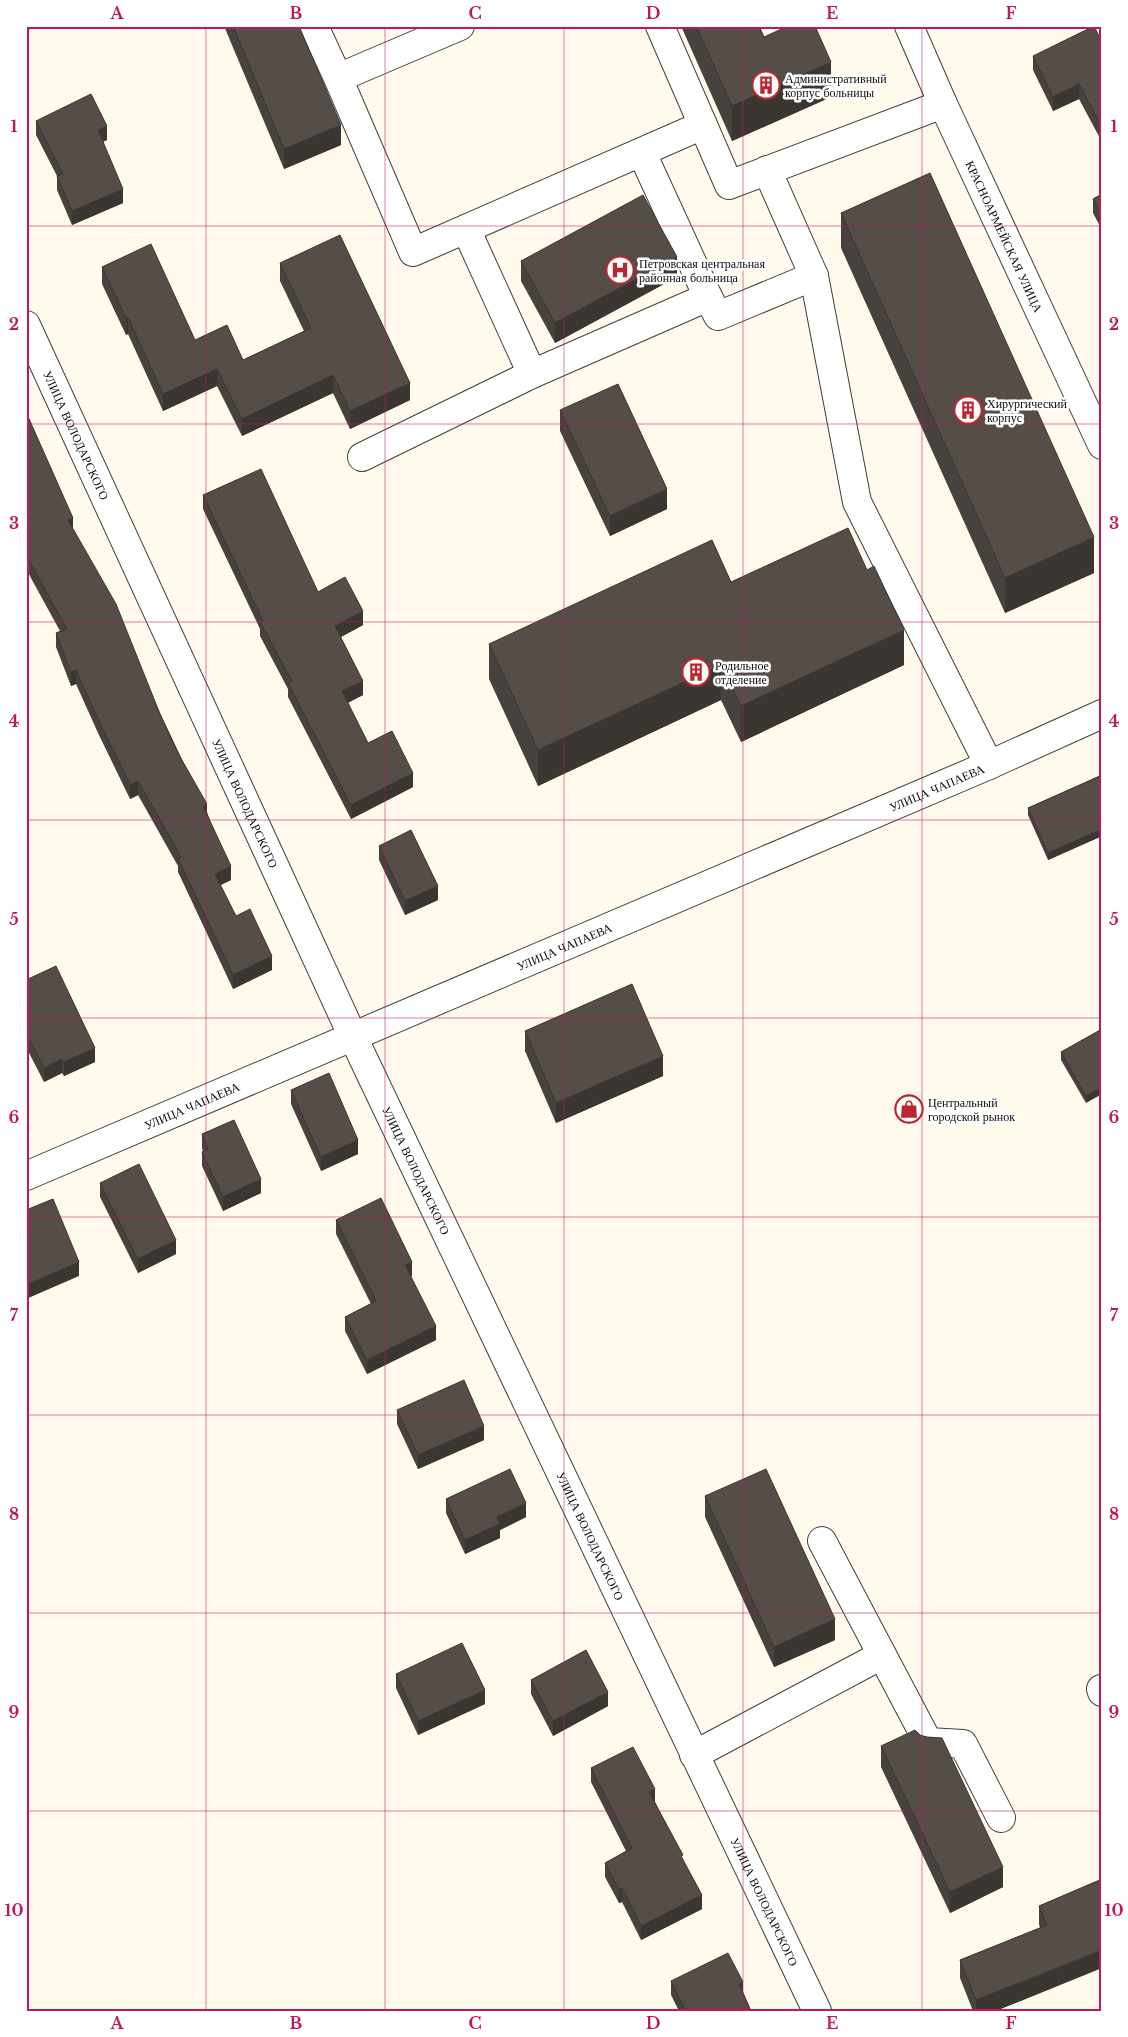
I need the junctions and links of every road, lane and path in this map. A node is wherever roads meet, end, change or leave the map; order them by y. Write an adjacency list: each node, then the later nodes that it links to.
1 (314, 26): 5 (street)
2 (460, 26): 5 (street)
3 (660, 26): 7 (street)
4 (909, 26): 6 (street, КРАСНОАРМЕЙСКАЯ УЛИЦА)
5 (338, 78): 10 (street)
6 (943, 104): 9 (street); 15 (street, КРАСНОАРМЕЙСКАЯ УЛИЦА)
7 (703, 125): 8 (street); 9 (street)
8 (642, 153): 10 (street); 12 (street)
9 (767, 170): 11 (street)
10 (466, 229): 14 (street)
11 (814, 276): 12 (street); 18 (street)
12 (708, 296): 14 (street)
13 (26, 325): 19 (street, УЛИЦА ВОЛОДАРСКОГО)
14 (532, 374): 16 (street)
15 (1102, 445)
16 (362, 456)
17 (1102, 714): 18 (street, УЛИЦА ЧАПАЕВА)
18 (988, 766): 19 (street, УЛИЦА ЧАПАЕВА)
19 (353, 1037): 20 (street, УЛИЦА ЧАПАЕВА); 23 (street, УЛИЦА ВОЛОДАРСКОГО)
20 (26, 1176)
21 (822, 1541): 22 (street)
22 (882, 1655): 23 (street); 24 (street)
23 (694, 1755): 25 (street, УЛИЦА ВОЛОДАРСКОГО)
24 (1001, 1818)
25 (817, 2011)

